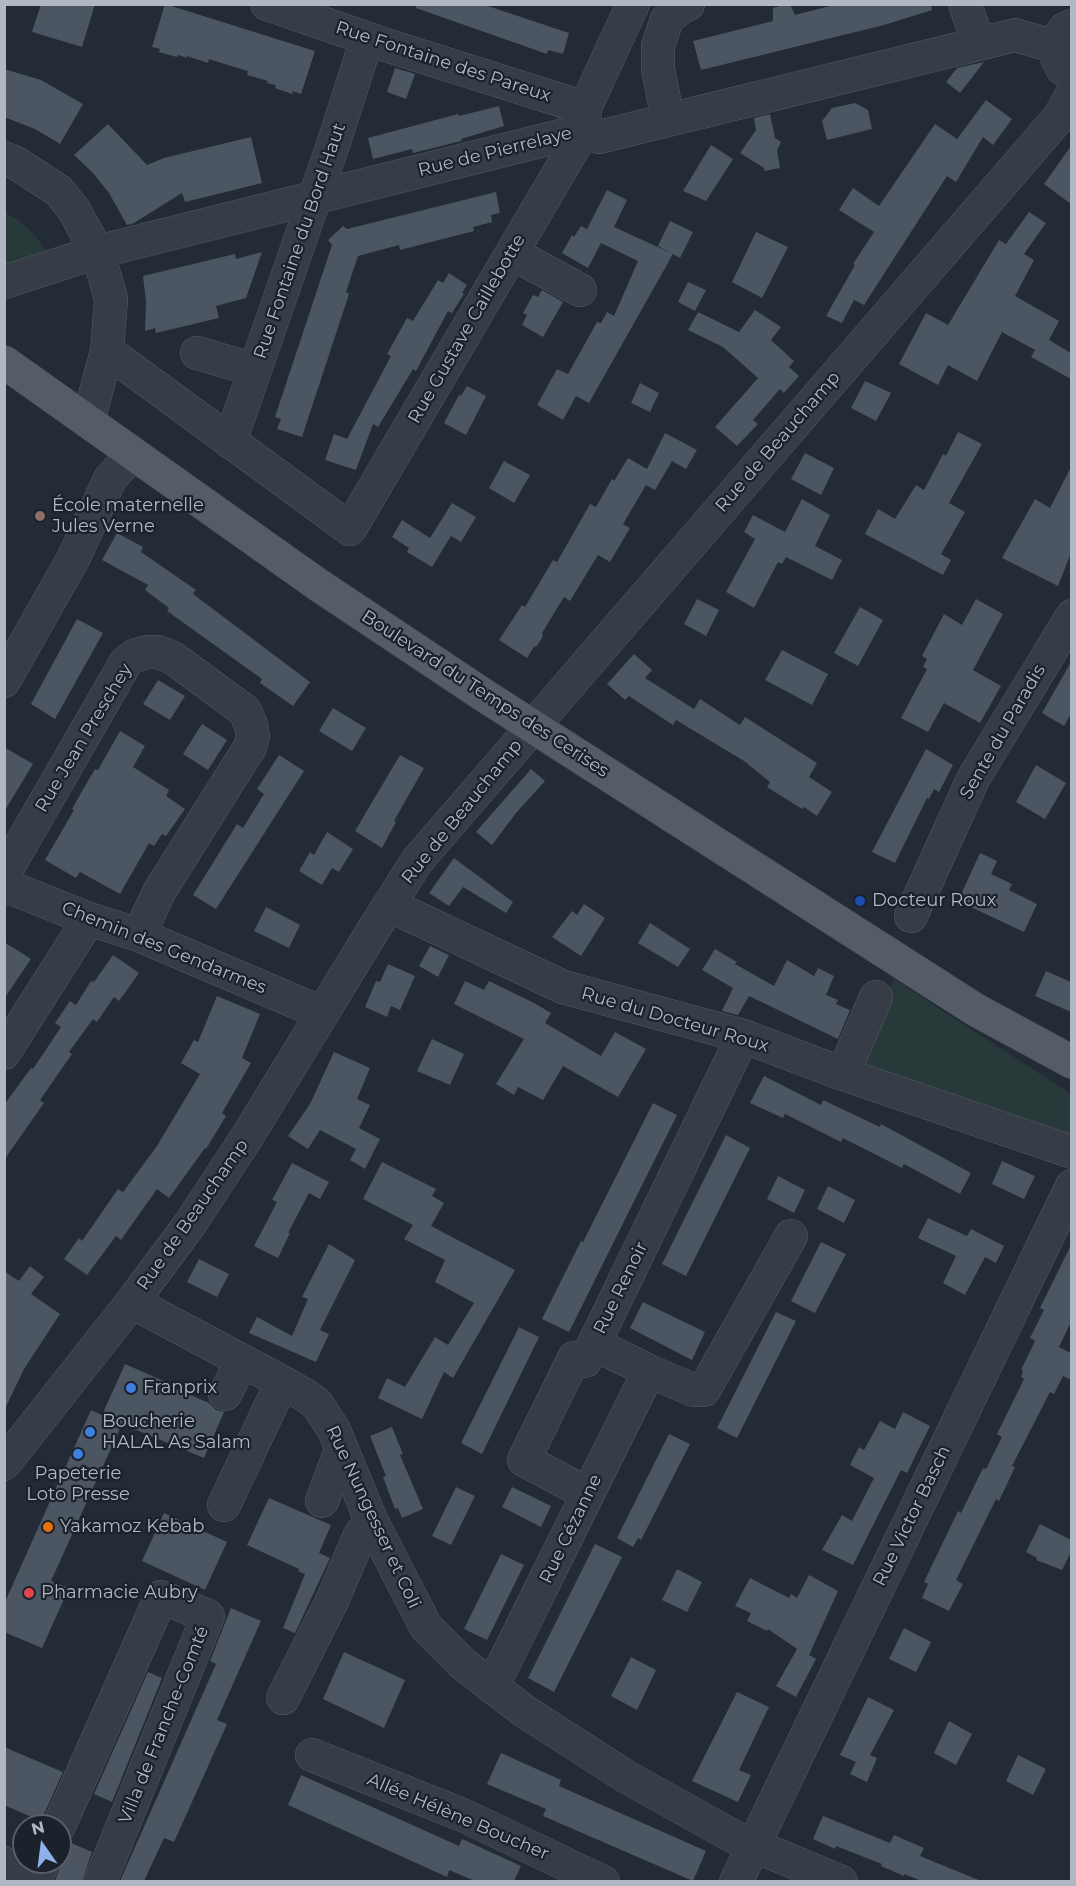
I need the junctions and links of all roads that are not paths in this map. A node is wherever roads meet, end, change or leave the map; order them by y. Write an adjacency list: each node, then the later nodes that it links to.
1 (267, 4): 6 (street, Rue Fontaine des Pareux)
2 (633, 4): 10 (street, Rue Gustave Caillebotte)
3 (966, 4): 7 (street)
4 (678, 6): 11 (street)
5 (1064, 36): 7 (street, Rue de Pierrelaye); 8 (street)
6 (367, 39): 10 (street, Rue Fontaine des Pareux); 13 (street, Rue Fontaine du Bord Haut)
7 (978, 42): 11 (street, Rue de Pierrelaye)
8 (1071, 75)
9 (1071, 94): 27 (street, Rue de Beauchamp)
10 (585, 119): 11 (street, Rue de Pierrelaye); 13 (street, Rue de Pierrelaye); 15 (street, Rue Gustave Caillebotte)
11 (668, 120)
12 (4, 158): 14 (street)
13 (314, 198): 14 (street, Rue de Pierrelaye); 21 (street, Rue Fontaine du Bord Haut)
14 (97, 252): 16 (street, Rue de Pierrelaye); 18 (street)
15 (512, 253): 17 (street); 23 (street, Rue Gustave Caillebotte)
16 (4, 282)
17 (580, 290)
18 (107, 351): 22 (street); 23 (street)
19 (196, 353): 21 (street)
20 (4, 362): 22 (main road, Boulevard du Temps des Cerises)
21 (255, 370): 23 (street, Rue Fontaine du Bord Haut)
22 (88, 422): 24 (main road, Boulevard du Temps des Cerises)
23 (230, 442)
24 (132, 454): 26 (street); 27 (main road, Boulevard du Temps des Cerises)
25 (1071, 616): 31 (street, Sente du Paradis)
26 (4, 681)
27 (534, 726): 30 (street, Rue de Beauchamp); 35 (main road, Boulevard du Temps des Cerises)
28 (4, 874): 33 (street, Rue Jean Preschey)
29 (4, 885): 32 (street, Chemin des Gendarmes)
30 (388, 905): 36 (street, Rue de Beauchamp); 37 (street, Rue du Docteur Roux)
31 (911, 916)
32 (89, 919): 33 (street, Chemin des Gendarmes); 38 (street)
33 (139, 935): 36 (street, Chemin des Gendarmes)
34 (876, 997): 40 (street)
35 (976, 1010): 39 (main road, Boulevard du Temps des Cerises); 41 (main road, Boulevard du Temps des Cerises)
36 (322, 1013): 45 (street, Rue de Beauchamp)
37 (742, 1036): 40 (street, Rue du Docteur Roux); 46 (street, Rue Renoir)
38 (4, 1053)
39 (1071, 1062)
40 (843, 1074): 42 (street, Rue du Docteur Roux)
41 (1071, 1085)
42 (1071, 1152)
43 (1071, 1186): 61 (street, Rue Victor Basch)
44 (791, 1236): 48 (street)
45 (132, 1302): 47 (street, Rue Nungesser et Coli); 52 (street, Rue de Beauchamp)
46 (594, 1344): 48 (street); 53 (street, Rue Renoir)
47 (242, 1361): 49 (street, Rue Nungesser et Coli); 50 (street)
48 (649, 1371): 53 (street, Rue Cézanne)
49 (282, 1382): 51 (street, Rue Nungesser et Coli); 55 (street)
50 (225, 1394)
51 (341, 1450): 54 (street); 56 (street, Rue Nungesser et Coli)
52 (8, 1452)
53 (588, 1494): 57 (street, Rue Cézanne)
54 (322, 1501)
55 (224, 1505)
56 (371, 1520): 57 (street, Rue Nungesser et Coli); 58 (street)
57 (492, 1687): 61 (street, Rue Nungesser et Coli)
58 (284, 1698)
59 (312, 1755): 63 (street, Allée Hélène Boucher)
60 (64, 1814): 65 (street, Villa de Franche-Comté)
61 (753, 1845): 66 (street, Rue Victor Basch); 67 (street, Rue Nungesser et Coli)
62 (4, 1863): 64 (street)
63 (596, 1880)
64 (20, 1881)
65 (100, 1881)
66 (736, 1881)
67 (841, 1881)

